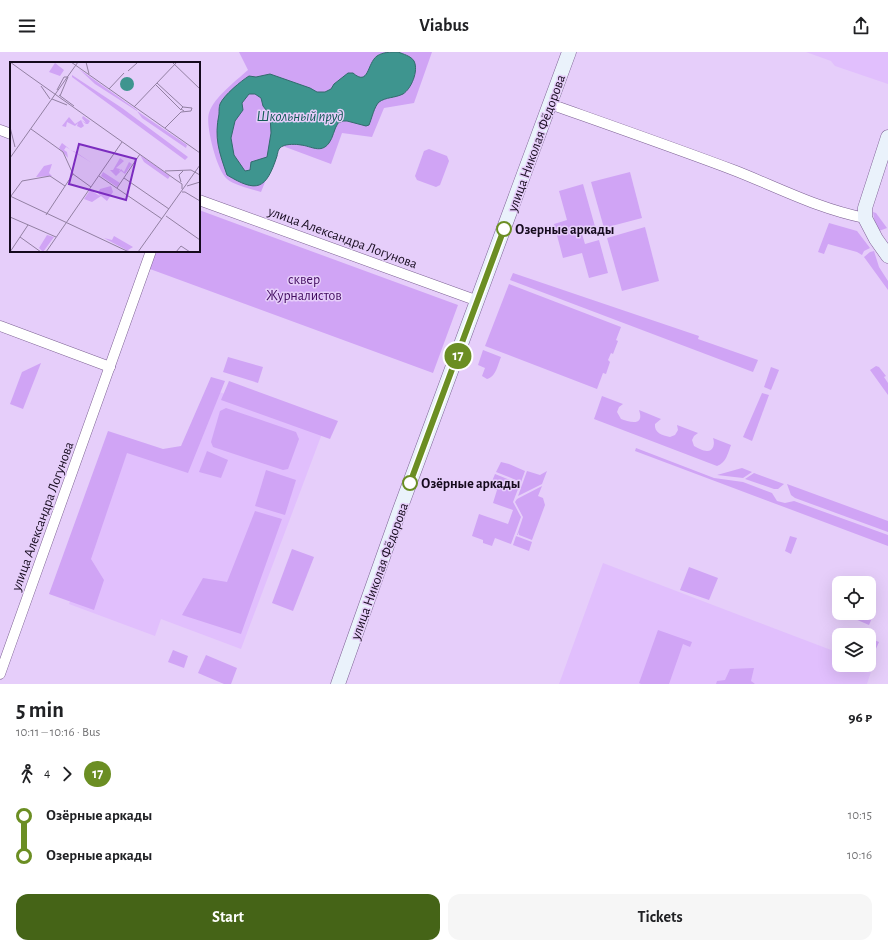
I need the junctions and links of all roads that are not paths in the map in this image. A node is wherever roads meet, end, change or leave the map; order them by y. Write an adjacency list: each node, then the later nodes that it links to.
1 (569, 52): 2 (street, улица Николая Фёдорова)
2 (550, 104): 7 (street); 10 (street, улица Николая Фёдорова)
3 (0, 130): 4 (street)
4 (10, 134)
5 (888, 137): 7 (street)
6 (200, 200): 10 (street, улица Александра Логунова)
7 (864, 218): 9 (street)
8 (151, 252): 12 (street, улица Александра Логунова)
9 (888, 256)
10 (478, 301): 14 (street, улица Николая Фёдорова)
11 (0, 326): 12 (street)
12 (110, 367): 13 (street, улица Александра Логунова)
13 (0, 674)
14 (338, 684)

